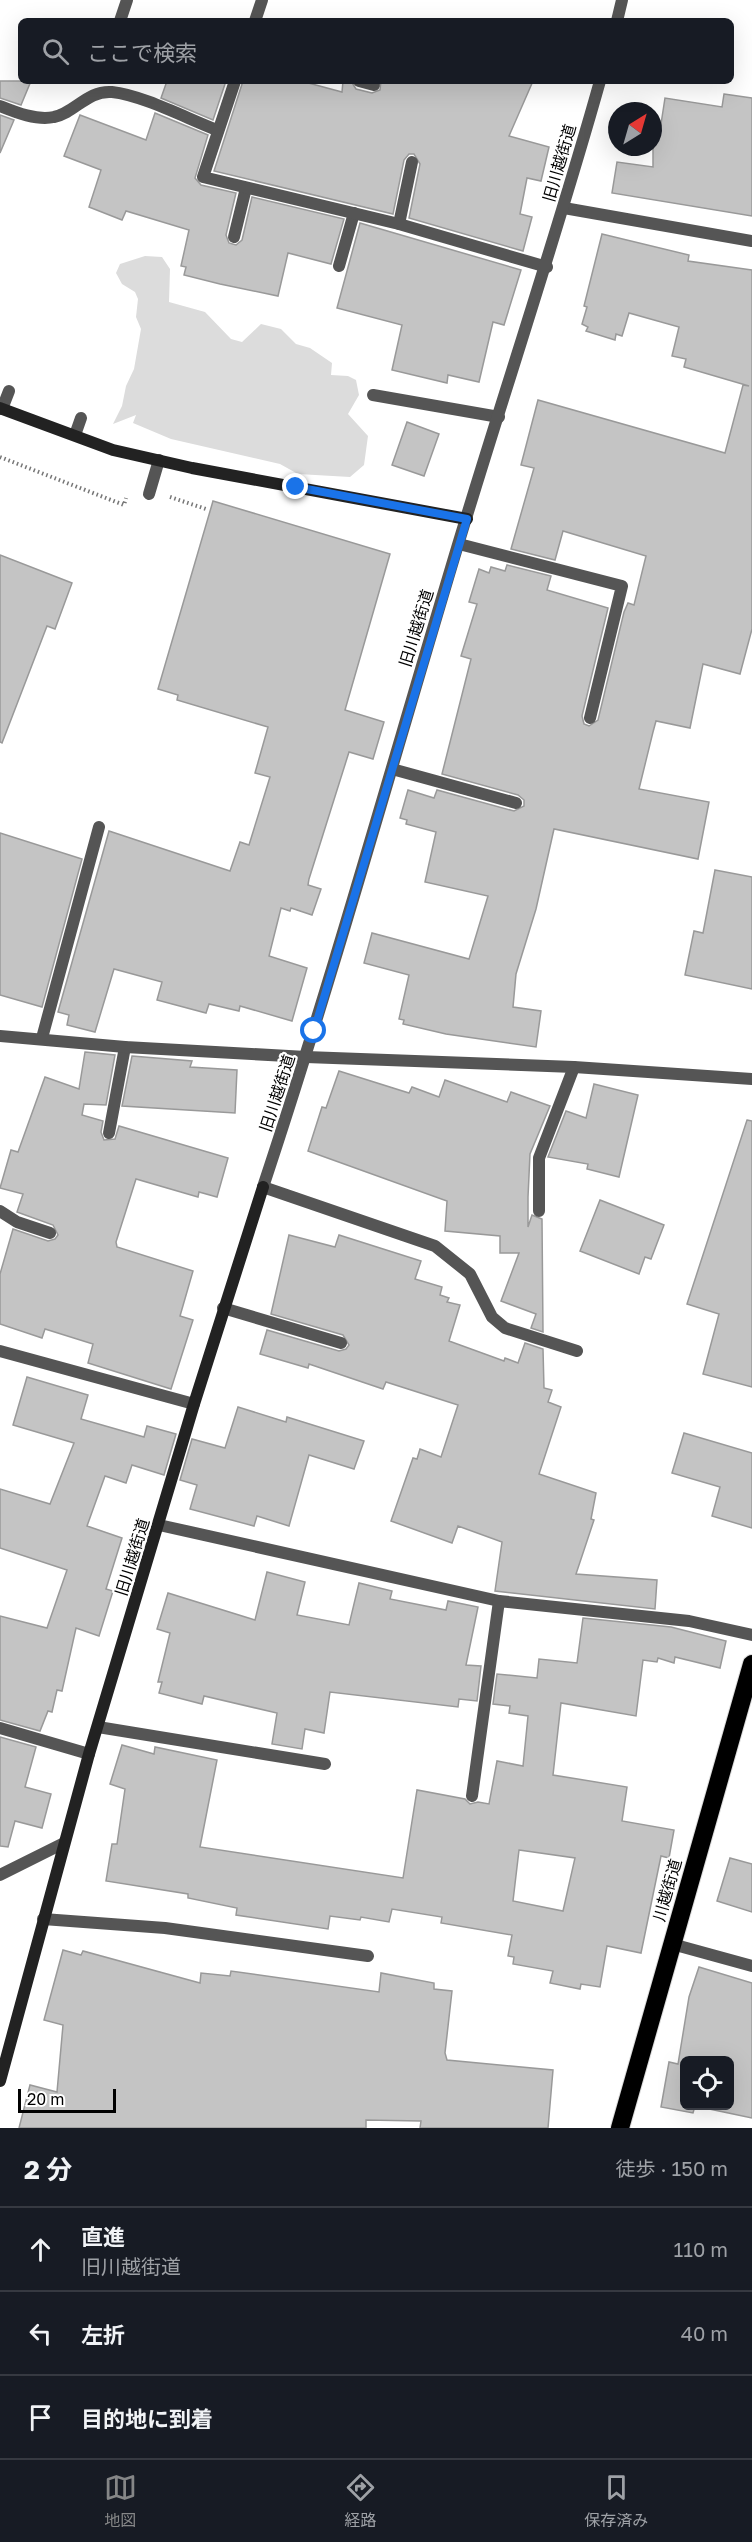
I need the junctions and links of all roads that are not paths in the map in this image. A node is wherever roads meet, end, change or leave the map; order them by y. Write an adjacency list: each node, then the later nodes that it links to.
1 (127, 0): 4 (street)
2 (262, 0): 5 (street)
3 (622, 0): 6 (street)
4 (121, 18)
5 (256, 18)
6 (618, 18)
7 (234, 84): 12 (street)
8 (370, 84): 10 (street)
9 (599, 84): 15 (street, 旧川越街道)
10 (374, 85)
11 (0, 106): 12 (street)
12 (217, 130): 14 (street)
13 (412, 162): 17 (street)
14 (246, 188): 16 (street); 18 (street)
15 (564, 208): 19 (street); 21 (street, 旧川越街道)
16 (354, 213): 17 (street); 20 (street)
17 (399, 224): 21 (street)
18 (234, 237)
19 (752, 241)
20 (339, 266)
21 (547, 267): 25 (street, 旧川越街道)
22 (9, 391): 24 (street)
23 (373, 395): 25 (street)
24 (1, 408): 27 (street)
25 (499, 417): 30 (street, 旧川越街道)
26 (81, 418): 27 (street)
27 (75, 435): 28 (street)
28 (159, 460): 29 (street); 30 (street)
29 (149, 494)
30 (467, 519): 31 (street, 旧川越街道)
31 (459, 544): 32 (street); 33 (street, 旧川越街道)
32 (590, 718)
33 (392, 769): 34 (street); 39 (street, 旧川越街道)
34 (516, 803)
35 (99, 826): 37 (street)
36 (0, 1036): 37 (street)
37 (42, 1038): 38 (street)
38 (125, 1047): 39 (street); 42 (street)
39 (306, 1057): 40 (street); 43 (street, 旧川越街道)
40 (574, 1067): 41 (street); 45 (street)
41 (752, 1079)
42 (109, 1133)
43 (263, 1187): 47 (street, 旧川越街道); 50 (street)
44 (0, 1211): 46 (street)
45 (539, 1211)
46 (50, 1233)
47 (223, 1308): 48 (street); 51 (street, 旧川越街道)
48 (341, 1343)
49 (0, 1351): 51 (street)
50 (576, 1351)
51 (194, 1404): 52 (street, 旧川越街道)
52 (159, 1526): 53 (street); 57 (street, 旧川越街道)
53 (499, 1601): 54 (street); 61 (street)
54 (752, 1635)
55 (752, 1664): 56 (highway, 川越街道)
56 (748, 1687): 65 (highway, 川越街道)
57 (98, 1726): 59 (street, 旧川越街道); 60 (street)
58 (0, 1728): 59 (street)
59 (89, 1754): 62 (street, 旧川越街道)
60 (325, 1764)
61 (472, 1796)
62 (64, 1843): 63 (street); 64 (street, 旧川越街道)
63 (0, 1875)
64 (43, 1919): 66 (street); 68 (street, 旧川越街道)
65 (672, 1944): 67 (street); 69 (highway, 川越街道)
66 (368, 1956)
67 (752, 1966)
68 (0, 2081)
69 (620, 2128)

